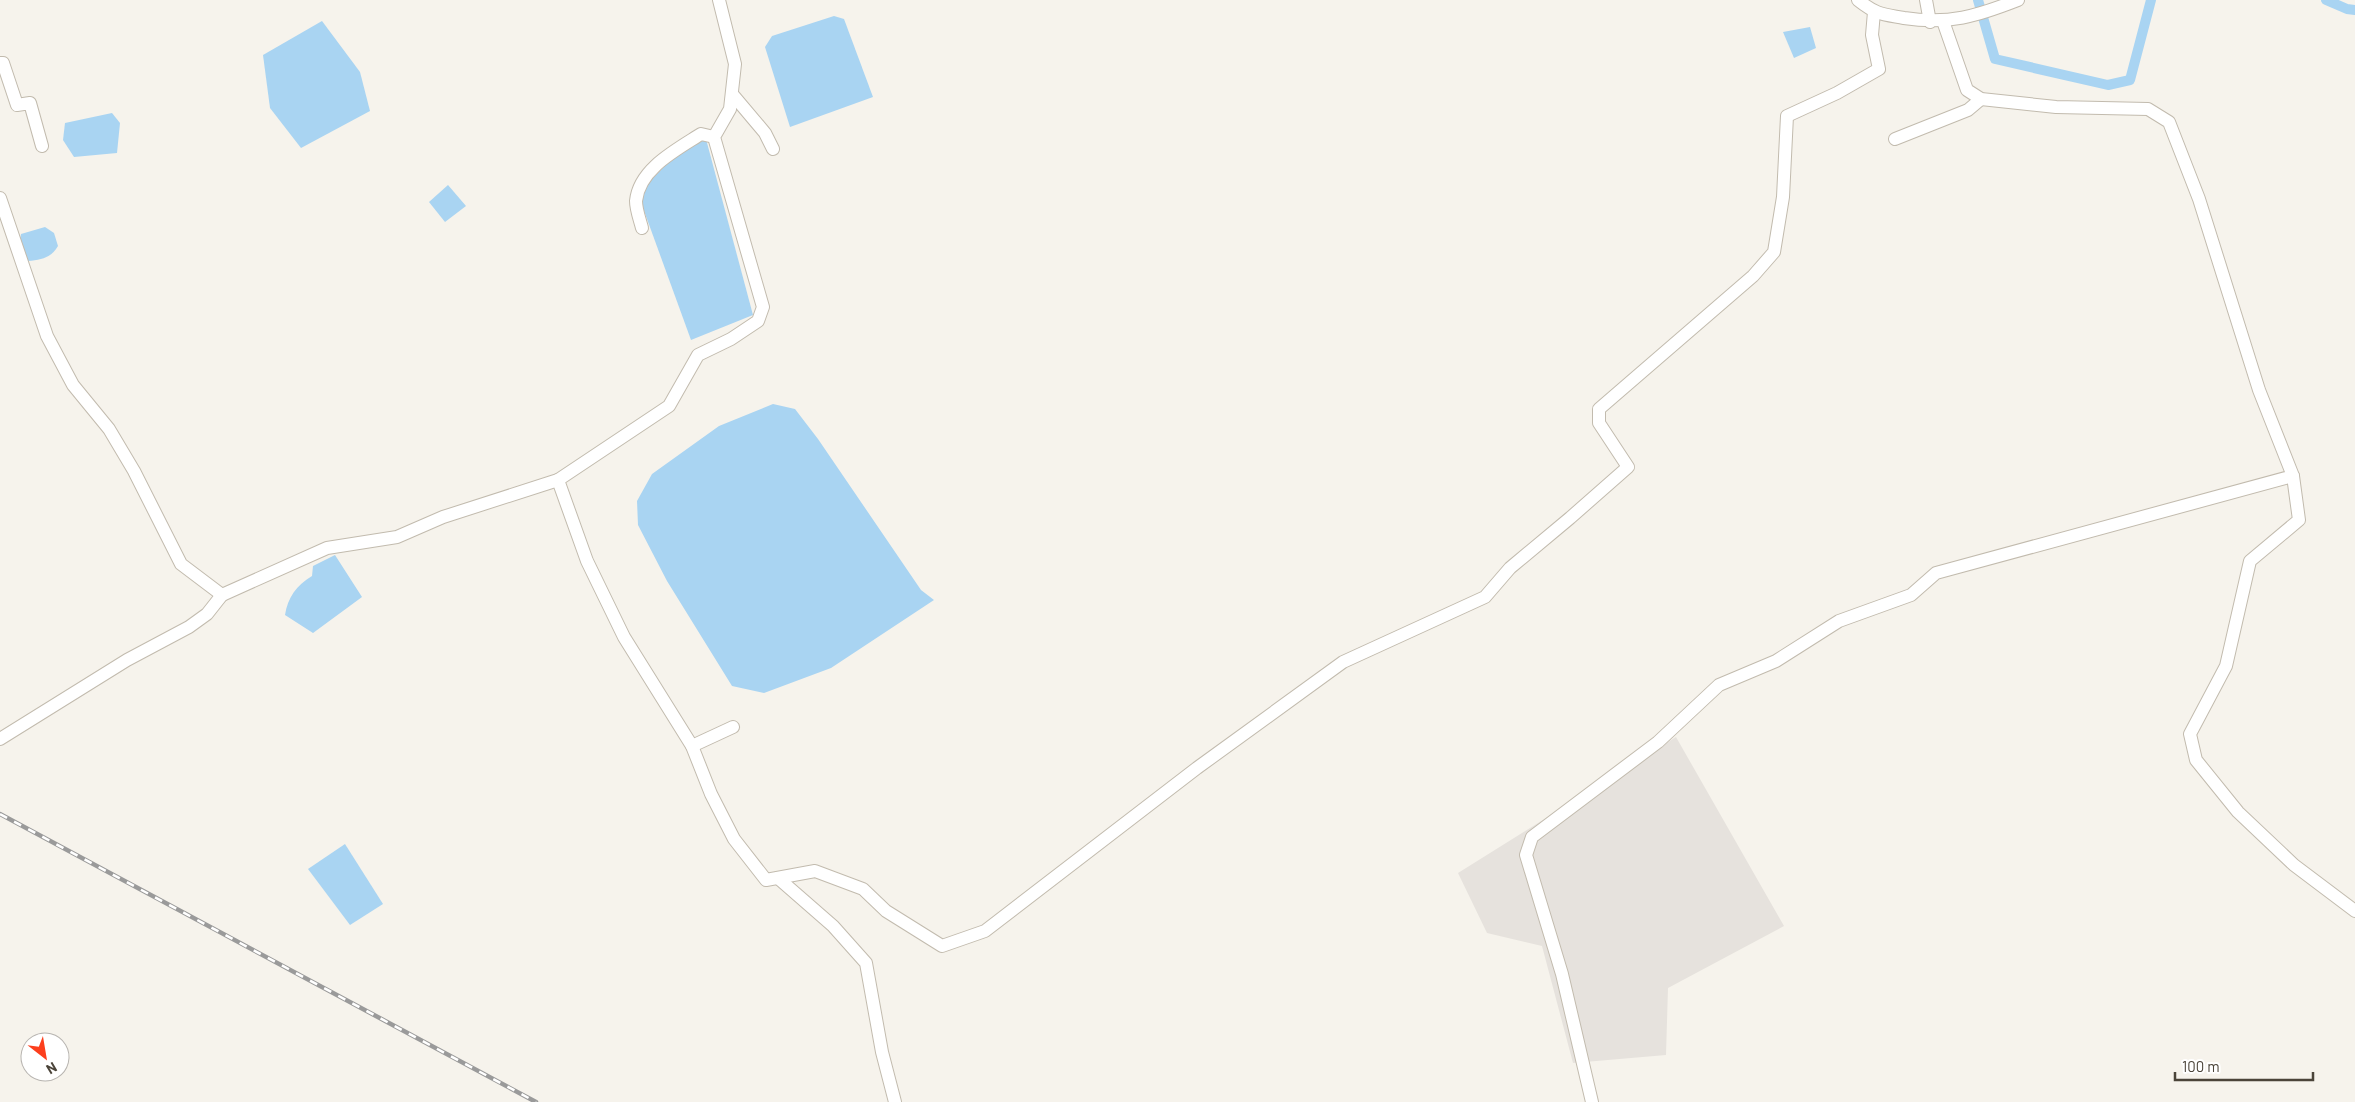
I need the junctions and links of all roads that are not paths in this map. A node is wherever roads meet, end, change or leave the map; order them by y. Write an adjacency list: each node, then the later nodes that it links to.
1 (719, 0): 8 (street)
2 (1858, 0): 5 (street)
3 (1926, 0): 6 (street)
4 (2013, 1): 6 (street)
5 (1874, 12): 6 (street); 22 (street)
6 (1937, 21): 9 (street)
7 (0, 63): 12 (street)
8 (733, 95): 10 (street); 13 (street)
9 (1981, 99): 11 (street); 16 (street)
10 (714, 137): 15 (street); 17 (street)
11 (1895, 139)
12 (42, 146)
13 (773, 150)
14 (0, 198): 18 (street)
15 (642, 228)
16 (2294, 476): 23 (street); 25 (street)
17 (558, 480): 18 (street); 21 (street)
18 (222, 595): 20 (street)
19 (732, 727): 21 (street)
20 (0, 739)
21 (692, 746): 22 (street)
22 (778, 878): 24 (street)
23 (2355, 911)
24 (896, 1102)
25 (1592, 1102)

